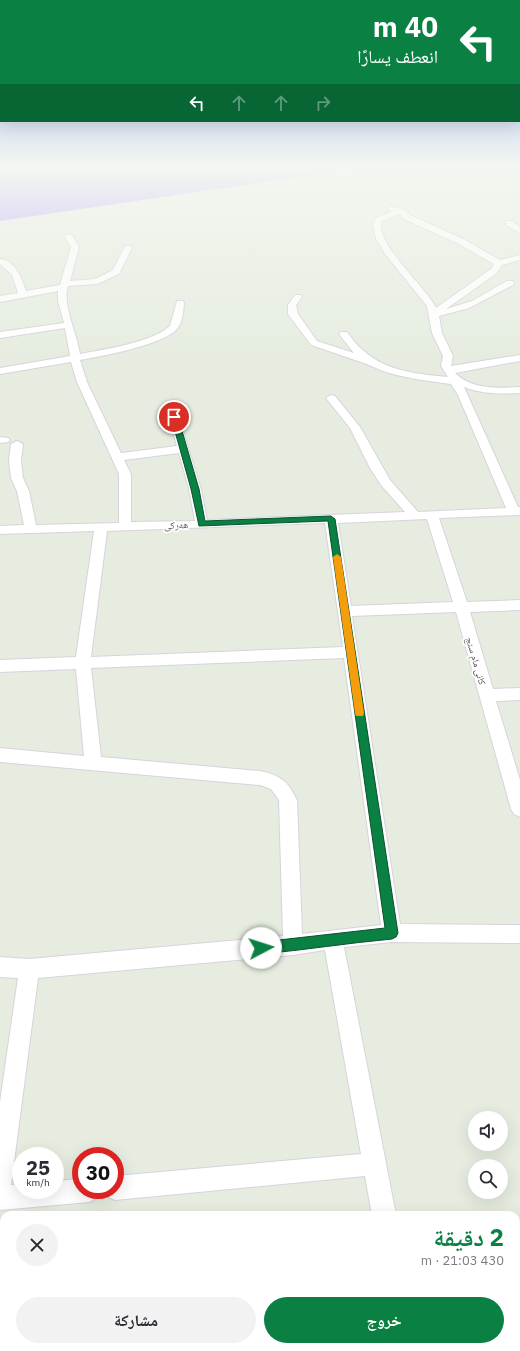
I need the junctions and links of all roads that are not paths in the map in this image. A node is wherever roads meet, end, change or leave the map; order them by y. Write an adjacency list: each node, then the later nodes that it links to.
1 (378, 231): 14 (street)
2 (438, 231): 7 (street)
3 (69, 237): 9 (street)
4 (128, 248): 9 (street)
5 (520, 257): 7 (street)
6 (0, 261): 10 (street)
7 (499, 263): 14 (street)
8 (510, 283): 14 (street)
9 (64, 286): 10 (street); 15 (street)
10 (23, 295): 12 (street)
11 (298, 297): 20 (street)
12 (0, 300)
13 (180, 303): 18 (street)
14 (434, 314): 22 (street)
15 (69, 325): 17 (street); 18 (street)
16 (344, 334): 20 (street)
17 (0, 335)
18 (75, 357): 21 (street); 28 (street)
19 (520, 358): 22 (street)
20 (371, 362): 22 (street)
21 (0, 371)
22 (452, 377): 23 (street); 29 (street)
23 (520, 390)
24 (331, 398): 31 (street)
25 (174, 417): 27 (street)
26 (17, 444): 36 (street)
27 (184, 449): 28 (street); 33 (street)
28 (117, 457): 35 (street)
29 (517, 511): 30 (street, هەرکی)
30 (431, 514): 31 (street, هەرکی); 39 (street, کانی مام سنج)
31 (414, 515): 32 (street, هەرکی)
32 (331, 519): 33 (street, هەرکی); 40 (street)
33 (202, 524): 35 (street, هەرکی)
34 (101, 527): 35 (street, هەرکی); 36 (street, هەرکی); 42 (street)
35 (125, 527)
36 (31, 529): 37 (street, هەرکی)
37 (0, 531)
38 (520, 605): 39 (street)
39 (461, 607): 40 (street); 45 (street, کانی مام سنج)
40 (344, 611): 41 (street)
41 (351, 652): 42 (street); 49 (street)
42 (84, 662): 43 (street); 47 (street)
43 (0, 666)
44 (520, 694): 45 (street)
45 (486, 695): 48 (street, کانی مام سنج)
46 (0, 755): 47 (street)
47 (93, 762): 52 (street)
48 (520, 808)
49 (392, 933): 50 (street); 51 (street)
50 (520, 934)
51 (333, 939): 52 (street); 55 (street)
52 (293, 945): 54 (street)
53 (0, 967): 54 (street)
54 (29, 969): 56 (street)
55 (375, 1164): 57 (street); 60 (street)
56 (0, 1184)
57 (124, 1187)
58 (72, 1192): 59 (street)
59 (0, 1198)
60 (383, 1211)

